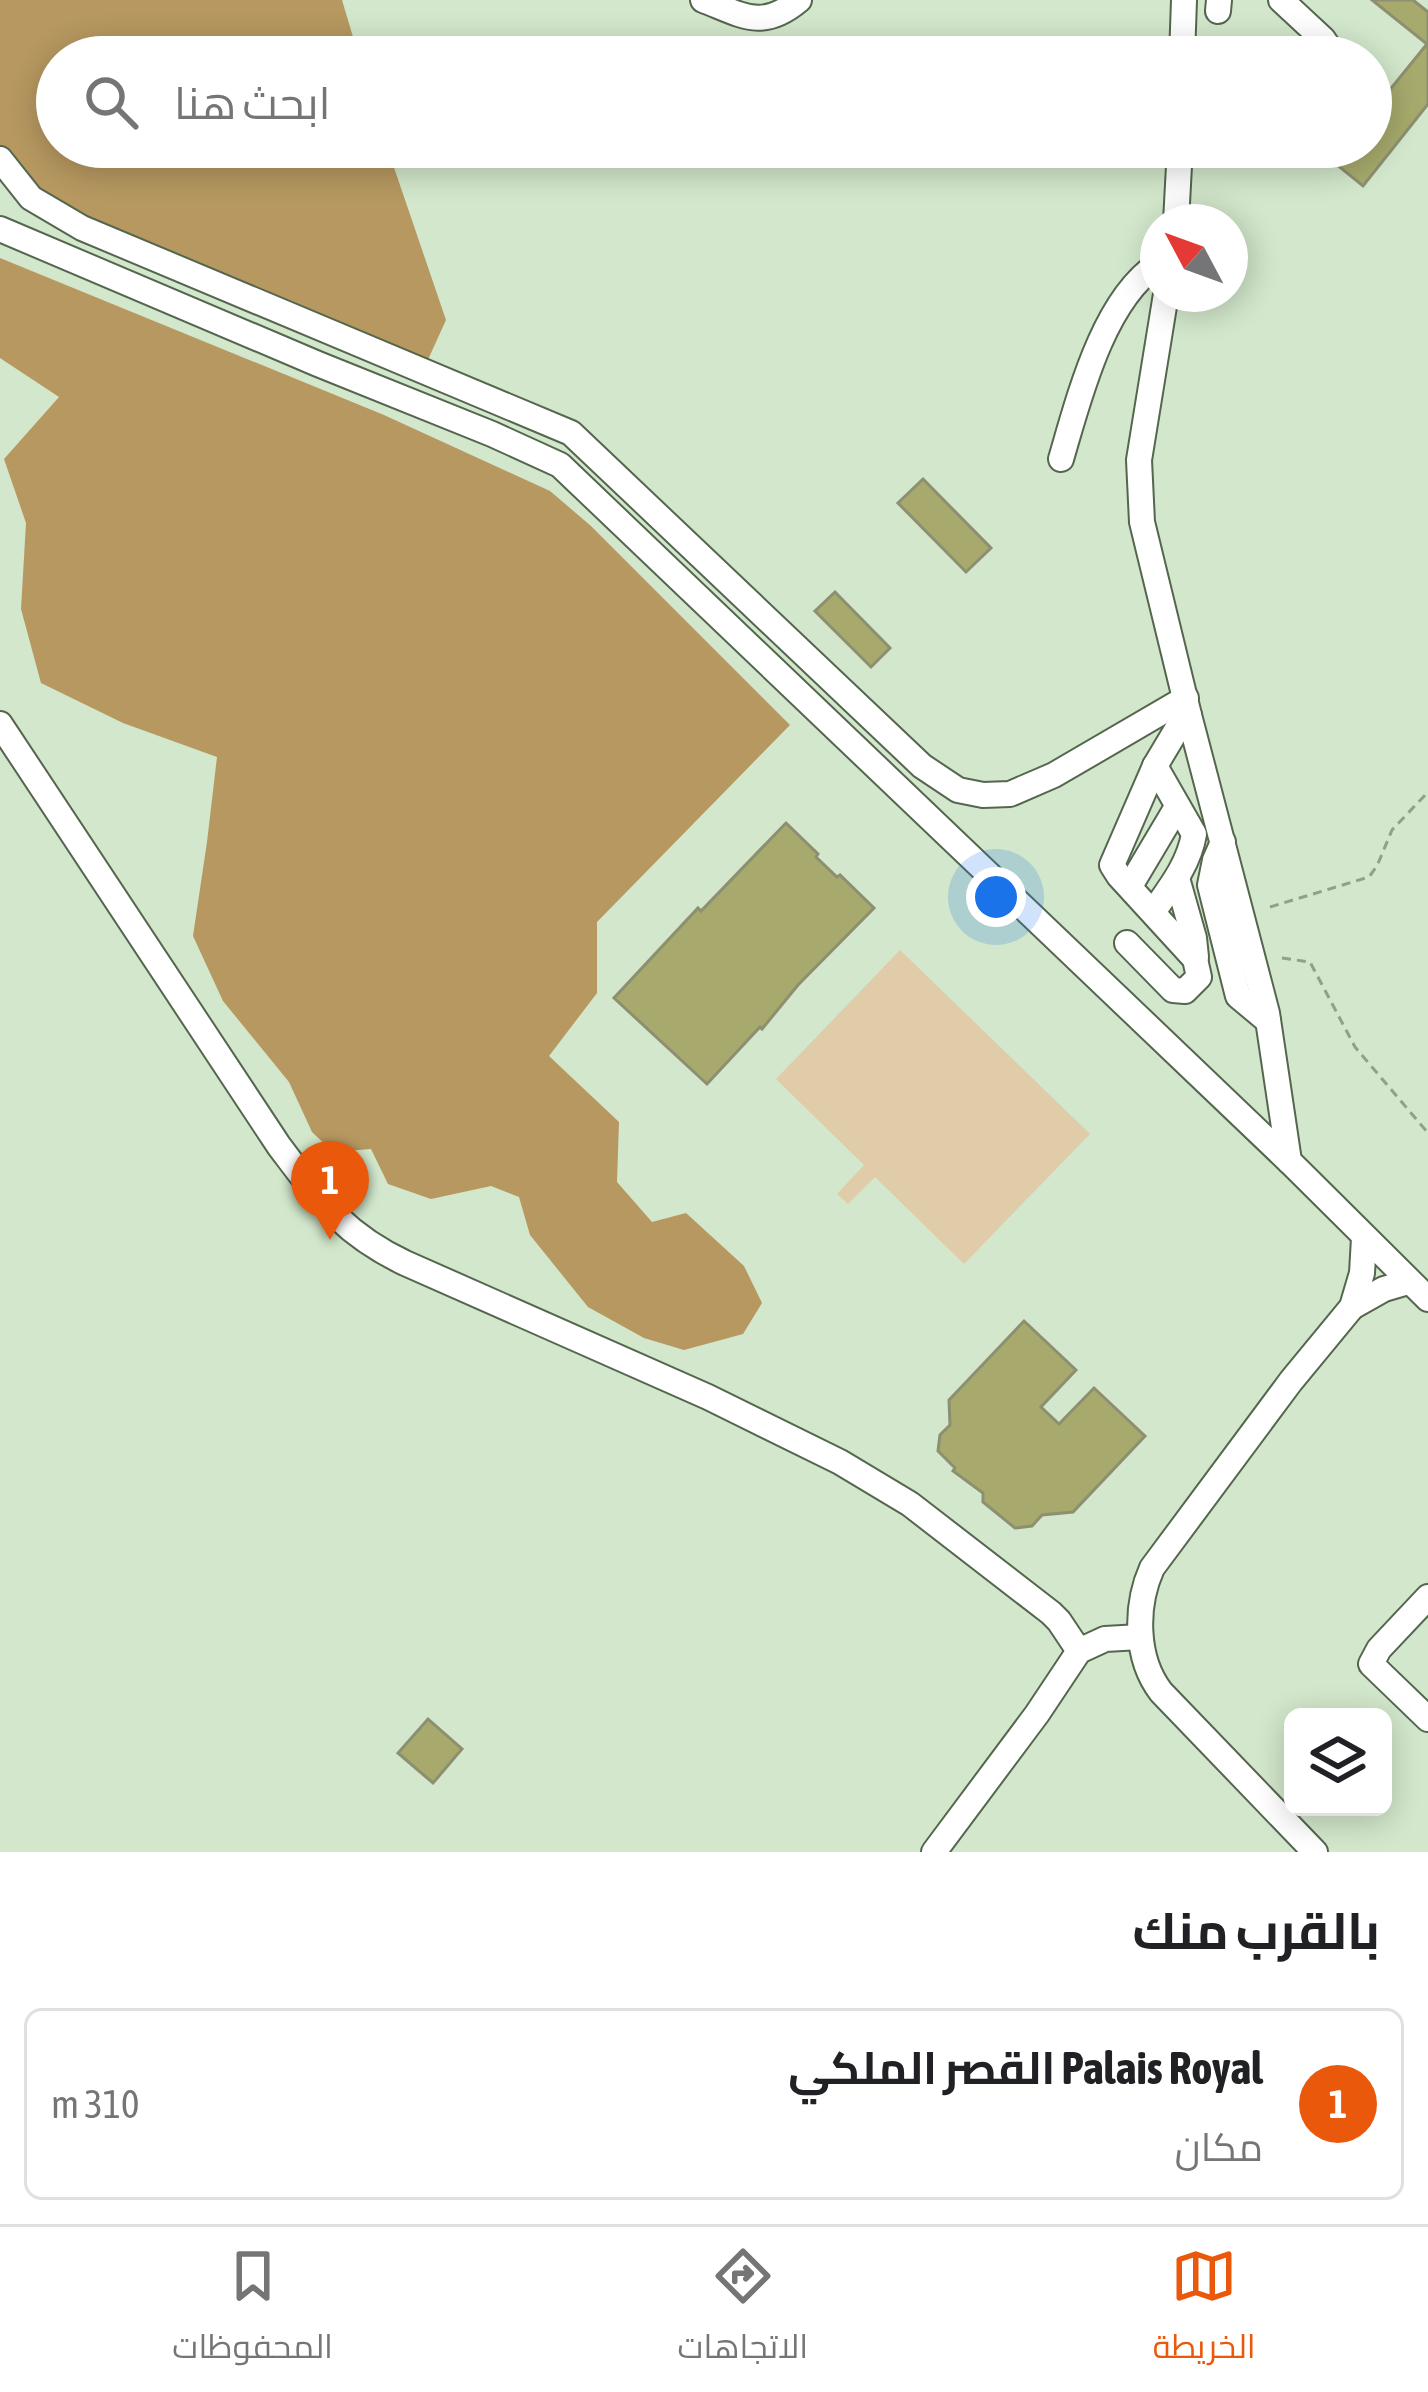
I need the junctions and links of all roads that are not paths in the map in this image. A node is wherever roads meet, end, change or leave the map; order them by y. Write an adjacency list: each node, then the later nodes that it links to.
1 (703, 0): 2 (street)
2 (800, 0)
3 (1184, 0): 5 (street)
4 (1281, 0): 6 (street)
5 (1183, 36)
6 (1320, 36)
7 (0, 160): 14 (street)
8 (1179, 168): 9 (street)
9 (1177, 204)
10 (0, 229): 23 (street)
11 (1140, 275): 13 (street)
12 (1163, 312): 14 (street)
13 (1061, 459)
14 (1187, 707): 16 (street); 23 (street)
15 (0, 724): 30 (street)
16 (1155, 766): 17 (street); 19 (street)
17 (1177, 807): 18 (street); 19 (street)
18 (1177, 878): 20 (street); 22 (street)
19 (1130, 886): 20 (street)
20 (1153, 912): 22 (street)
21 (1127, 943): 22 (street)
22 (1196, 965)
23 (1289, 1161): 24 (street)
24 (1364, 1238): 25 (street); 27 (street)
25 (1408, 1282): 26 (street); 27 (street)
26 (1428, 1299)
27 (1352, 1307): 29 (street)
28 (1428, 1598): 31 (street)
29 (1140, 1637): 30 (street); 33 (street)
30 (1079, 1651): 32 (street)
31 (1428, 1719)
32 (934, 1852)
33 (1316, 1852)

